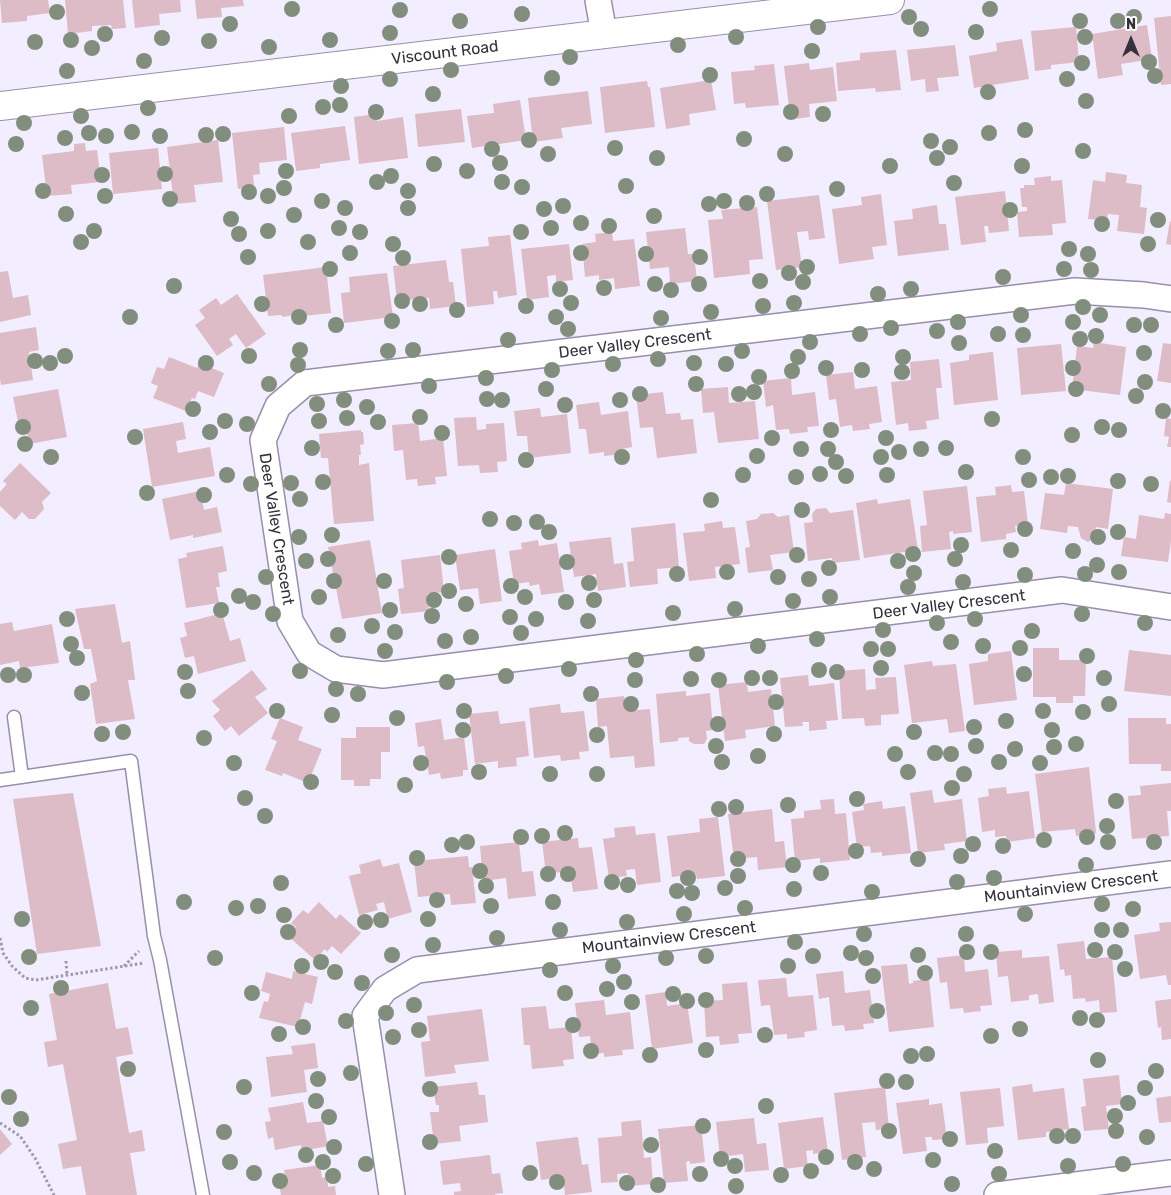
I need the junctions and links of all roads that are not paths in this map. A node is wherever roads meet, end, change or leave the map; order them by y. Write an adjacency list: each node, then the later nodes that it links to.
1 (598, 0): 3 (street)
2 (890, 0): 3 (street, Viscount Road)
3 (604, 34): 4 (street, Viscount Road)
4 (0, 106)
5 (1171, 299): 6 (street, Deer Valley Crescent)
6 (1171, 607)
7 (14, 717): 8 (lane)
8 (22, 777): 9 (lane); 12 (lane)
9 (0, 780)
10 (1171, 874): 13 (street, Mountainview Crescent)
11 (1171, 1173): 14 (street)
12 (203, 1195)
13 (392, 1195)
14 (997, 1195)

